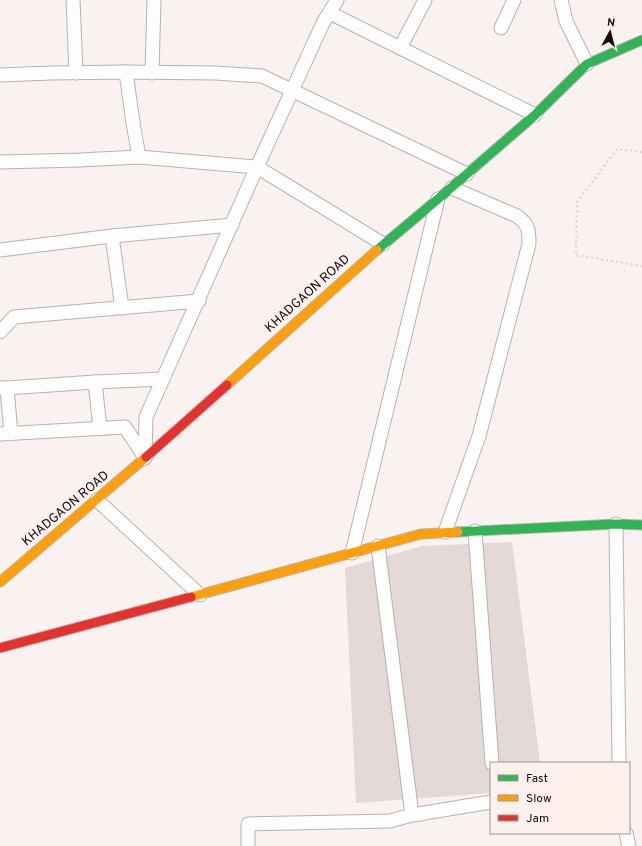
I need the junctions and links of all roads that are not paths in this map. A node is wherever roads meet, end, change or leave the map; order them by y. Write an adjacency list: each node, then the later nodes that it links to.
1 (73, 0): 13 (street)
2 (154, 0): 14 (street)
3 (337, 0): 7 (street)
4 (425, 0): 10 (street)
5 (514, 0): 8 (street)
6 (561, 0): 11 (street)
7 (330, 13): 10 (street); 16 (street)
8 (501, 28)
9 (642, 40): 11 (street, KHADGAON ROAD)
10 (400, 48): 17 (street)
11 (587, 64): 17 (street, KHADGAON ROAD)
12 (126, 72): 13 (street); 14 (street); 18 (street)
13 (76, 73): 15 (street)
14 (152, 73): 16 (street)
15 (0, 75)
16 (293, 90): 20 (street); 21 (street)
17 (535, 115): 21 (street, KHADGAON ROAD)
18 (139, 157): 19 (street); 20 (street)
19 (0, 162)
20 (257, 167): 24 (street); 26 (street)
21 (467, 174): 22 (street, KHADGAON ROAD)
22 (452, 188): 23 (street, KHADGAON ROAD); 41 (street)
23 (438, 199): 26 (street, KHADGAON ROAD); 43 (street)
24 (232, 226): 25 (street); 28 (street)
25 (112, 236): 27 (street); 29 (street)
26 (383, 244): 36 (street, KHADGAON ROAD)
27 (0, 250)
28 (198, 300): 29 (street); 31 (street)
29 (122, 308): 30 (street)
30 (0, 332)
31 (164, 379): 32 (street); 36 (street)
32 (95, 382): 33 (street); 34 (street)
33 (3, 388): 35 (street)
34 (100, 429): 35 (street); 36 (street)
35 (5, 434)
36 (145, 458): 37 (street, KHADGAON ROAD)
37 (97, 500): 44 (street, KHADGAON ROAD); 45 (street)
38 (616, 524): 39 (street); 40 (street); 48 (street)
39 (642, 525)
40 (475, 531): 41 (street); 47 (street)
41 (445, 532): 42 (street)
42 (378, 546): 43 (street); 51 (street)
43 (352, 553): 45 (street)
44 (0, 582)
45 (200, 595): 46 (street)
46 (0, 648)
47 (492, 762)
48 (619, 762)
49 (490, 802): 51 (street)
50 (490, 809): 51 (street)
51 (412, 815): 53 (street)
52 (626, 834): 54 (street)
53 (248, 846)
54 (629, 846)

